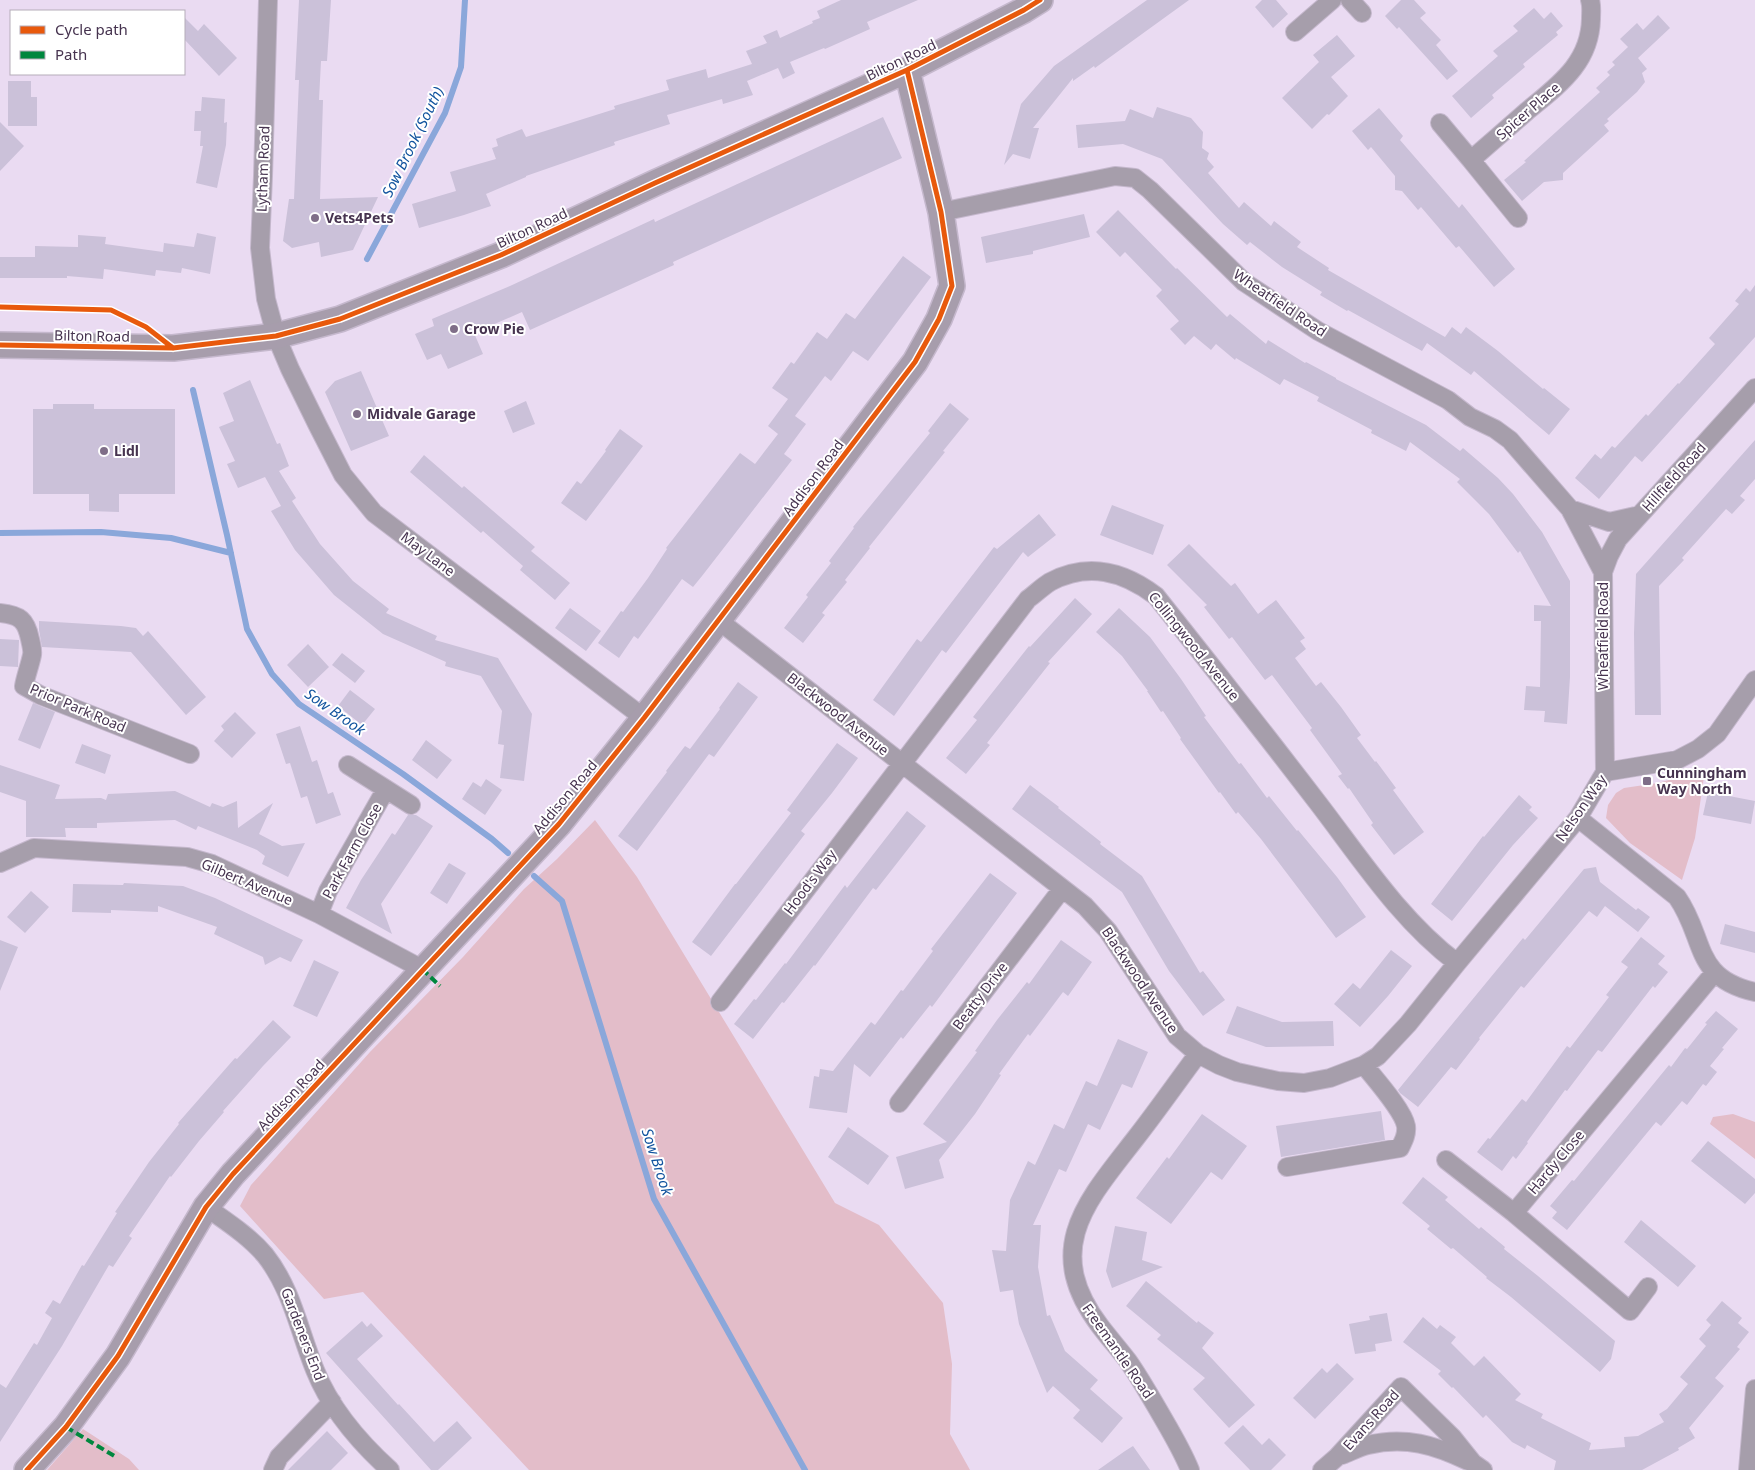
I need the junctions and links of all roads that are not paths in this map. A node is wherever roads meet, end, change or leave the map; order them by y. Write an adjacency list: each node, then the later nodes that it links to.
1 (268, 0): 11 (street, Lytham Road)
2 (1040, 0): 6 (street, Bilton Road)
3 (1332, 0): 5 (street)
4 (1590, 0): 8 (street, Spicer Place)
5 (1295, 32)
6 (907, 70): 9 (street, Addison Road); 11 (street, Bilton Road)
7 (1440, 124): 8 (street)
8 (1471, 160): 10 (street)
9 (941, 212): 14 (street, Wheatfield Road); 18 (street, Addison Road)
10 (1518, 218)
11 (276, 336): 12 (street, Bilton Road); 20 (street, May Lane)
12 (0, 345)
13 (1755, 388): 15 (street, Hillfield Road)
14 (1570, 510): 15 (street); 16 (street, Wheatfield Road)
15 (1640, 515): 16 (street, Hillfield Road)
16 (1603, 572): 24 (street, Wheatfield Road)
17 (0, 613): 21 (street, Prior Park Road)
18 (718, 620): 20 (street, Addison Road); 22 (street, Blackwood Avenue)
19 (1755, 680): 24 (street, Nelson Way)
20 (644, 718): 32 (street, Addison Road)
21 (190, 754)
22 (902, 764): 29 (street, Blackwood Avenue); 31 (street, Collingwood Avenue); 35 (street, Hood's Way)
23 (348, 765): 25 (street, Park Farm Close)
24 (1604, 772): 27 (street, Nelson Way)
25 (386, 789): 26 (street, Park Farm Close); 30 (street, Park Farm Close)
26 (411, 805)
27 (1578, 818): 31 (street, Nelson Way); 33 (street)
28 (0, 863): 30 (street, Gilbert Avenue)
29 (1062, 889): 36 (street, Blackwood Avenue); 38 (street, Beatty Drive)
30 (319, 914): 32 (street, Gilbert Avenue)
31 (1456, 963): 37 (street, Blackwood Avenue)
32 (422, 969): 41 (street, Addison Road)
33 (1715, 972): 34 (street); 42 (street, Hardy Close)
34 (1755, 992)
35 (720, 1002)
36 (1198, 1054): 37 (street, Blackwood Avenue); 51 (street, Freemantle Road)
37 (1364, 1065): 40 (street)
38 (899, 1102)
39 (1446, 1160): 42 (street)
40 (1287, 1167)
41 (206, 1207): 45 (street, Gardeners End); 49 (street, Addison Road)
42 (1514, 1213): 43 (street)
43 (1648, 1287)
44 (1755, 1388): 53 (street)
45 (332, 1402): 48 (street); 50 (street, Gardeners End)
46 (1337, 1457): 47 (street); 47 (street, Evans Road); 52 (street, Evans Road)
47 (1478, 1467)
48 (273, 1469)
49 (27, 1470)
50 (390, 1470)
51 (1190, 1470)
52 (1322, 1470)
53 (1748, 1470)

